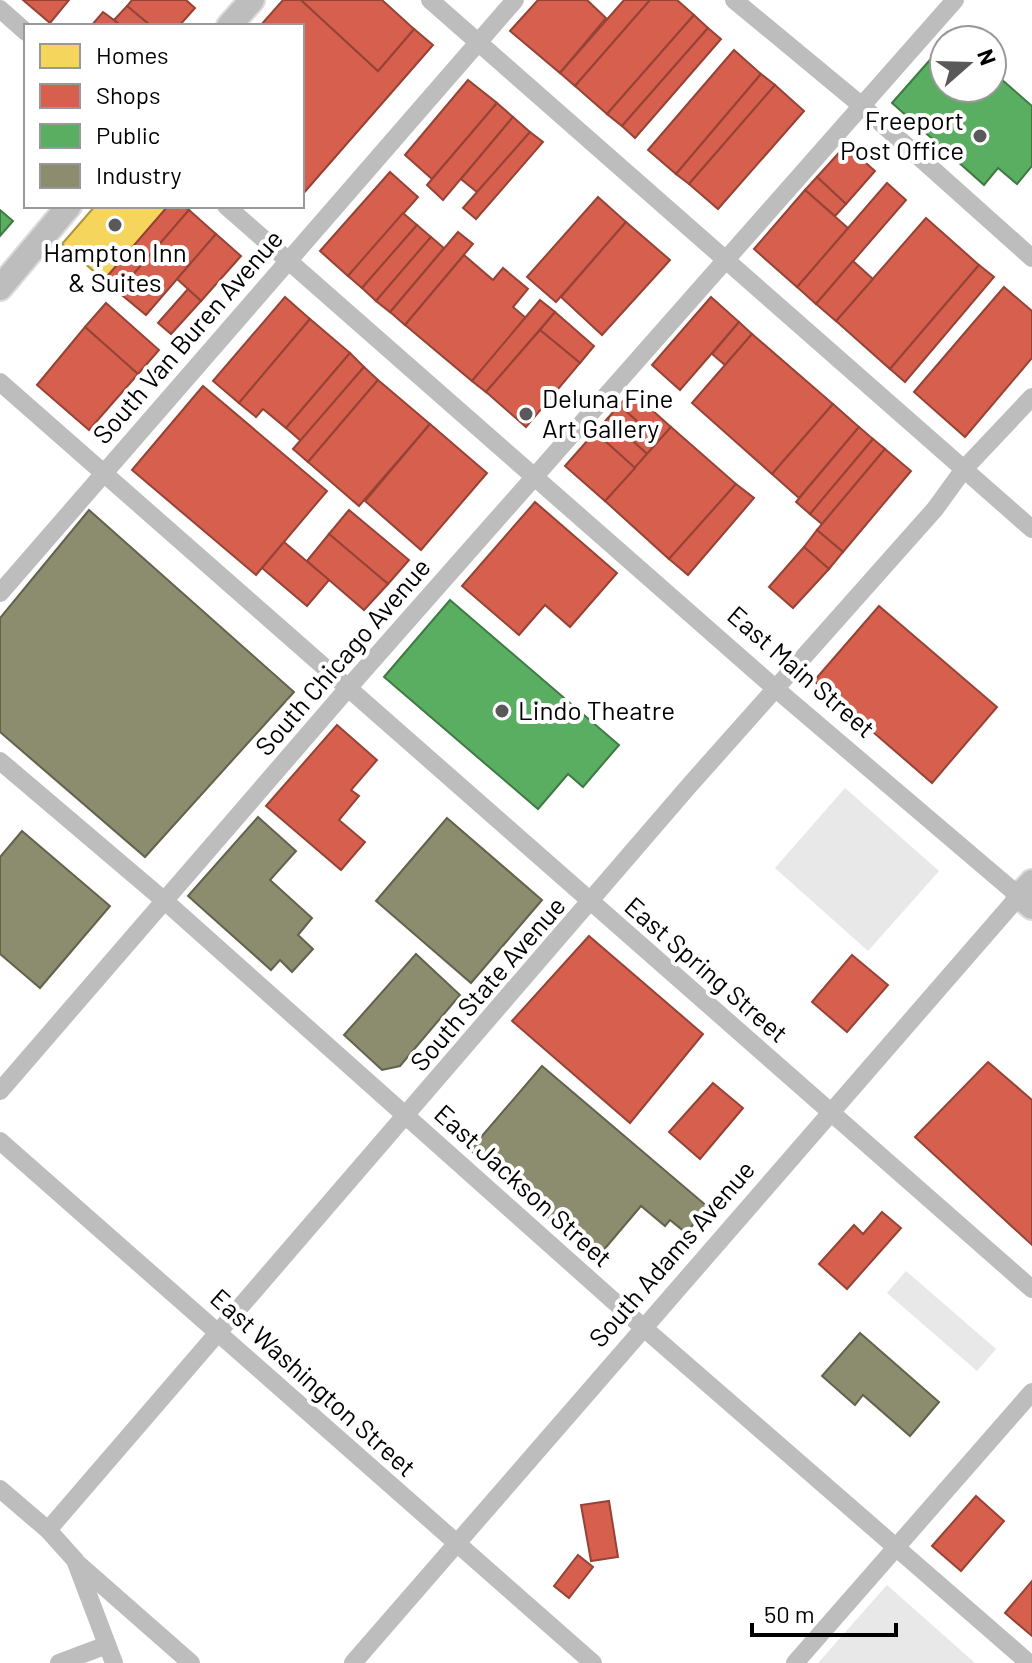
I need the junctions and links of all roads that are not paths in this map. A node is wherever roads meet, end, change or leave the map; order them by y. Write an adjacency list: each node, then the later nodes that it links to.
1 (252, 0): 7 (main road)
2 (430, 0): 9 (street)
3 (515, 0): 9 (street, South Van Buren Avenue)
4 (734, 0): 10 (street)
5 (955, 0): 10 (street, South Chicago Avenue)
6 (0, 9): 8 (street)
7 (231, 24)
8 (24, 30)
9 (479, 42): 13 (street); 15 (street, South Van Buren Avenue)
10 (862, 106): 13 (street, South Chicago Avenue); 14 (street)
11 (67, 208): 16 (main road)
12 (228, 208): 15 (street, East Main Street)
13 (725, 258): 19 (street); 21 (street, South Chicago Avenue)
14 (1032, 258)
15 (289, 261): 20 (street, South Van Buren Avenue); 21 (street, East Main Street)
16 (0, 288)
17 (0, 382): 20 (street, East Spring Street)
18 (1032, 397): 19 (street, South State Avenue)
19 (964, 469): 22 (street); 25 (street, South State Avenue)
20 (104, 473): 23 (street, South Van Buren Avenue); 24 (street, East Spring Street)
21 (534, 478): 24 (street, South Chicago Avenue); 25 (street, East Main Street)
22 (1032, 529)
23 (0, 593)
24 (349, 687): 28 (street, South Chicago Avenue); 29 (street, East Spring Street)
25 (776, 689): 27 (street, East Main Street); 29 (street, South State Avenue)
26 (0, 761): 28 (street, East Jackson Street)
27 (1028, 895): 31 (street, South Adams Avenue)
28 (166, 902): 30 (street, South Chicago Avenue); 32 (street, East Jackson Street)
29 (591, 904): 31 (street, East Spring Street); 32 (street, South State Avenue)
30 (0, 1091)
31 (830, 1113): 34 (street, East Spring Street); 35 (street, South Adams Avenue)
32 (407, 1117): 35 (street, East Jackson Street); 36 (street, South State Avenue)
33 (0, 1141): 36 (street, East Washington Street)
34 (1032, 1289)
35 (645, 1329): 40 (street, South Adams Avenue); 41 (street, East Jackson Street)
36 (217, 1331): 39 (street, South State Avenue); 40 (street, East Washington Street)
37 (1032, 1392): 41 (street)
38 (0, 1489): 39 (street)
39 (48, 1530): 42 (street)
40 (456, 1546): 46 (street, South Adams Avenue); 47 (street, East Washington Street)
41 (896, 1547): 48 (street); 49 (street, East Jackson Street)
42 (75, 1560): 43 (street); 45 (street)
43 (110, 1654): 44 (street)
44 (59, 1663)
45 (191, 1663)
46 (353, 1663)
47 (593, 1663)
48 (795, 1663)
49 (1029, 1663)

